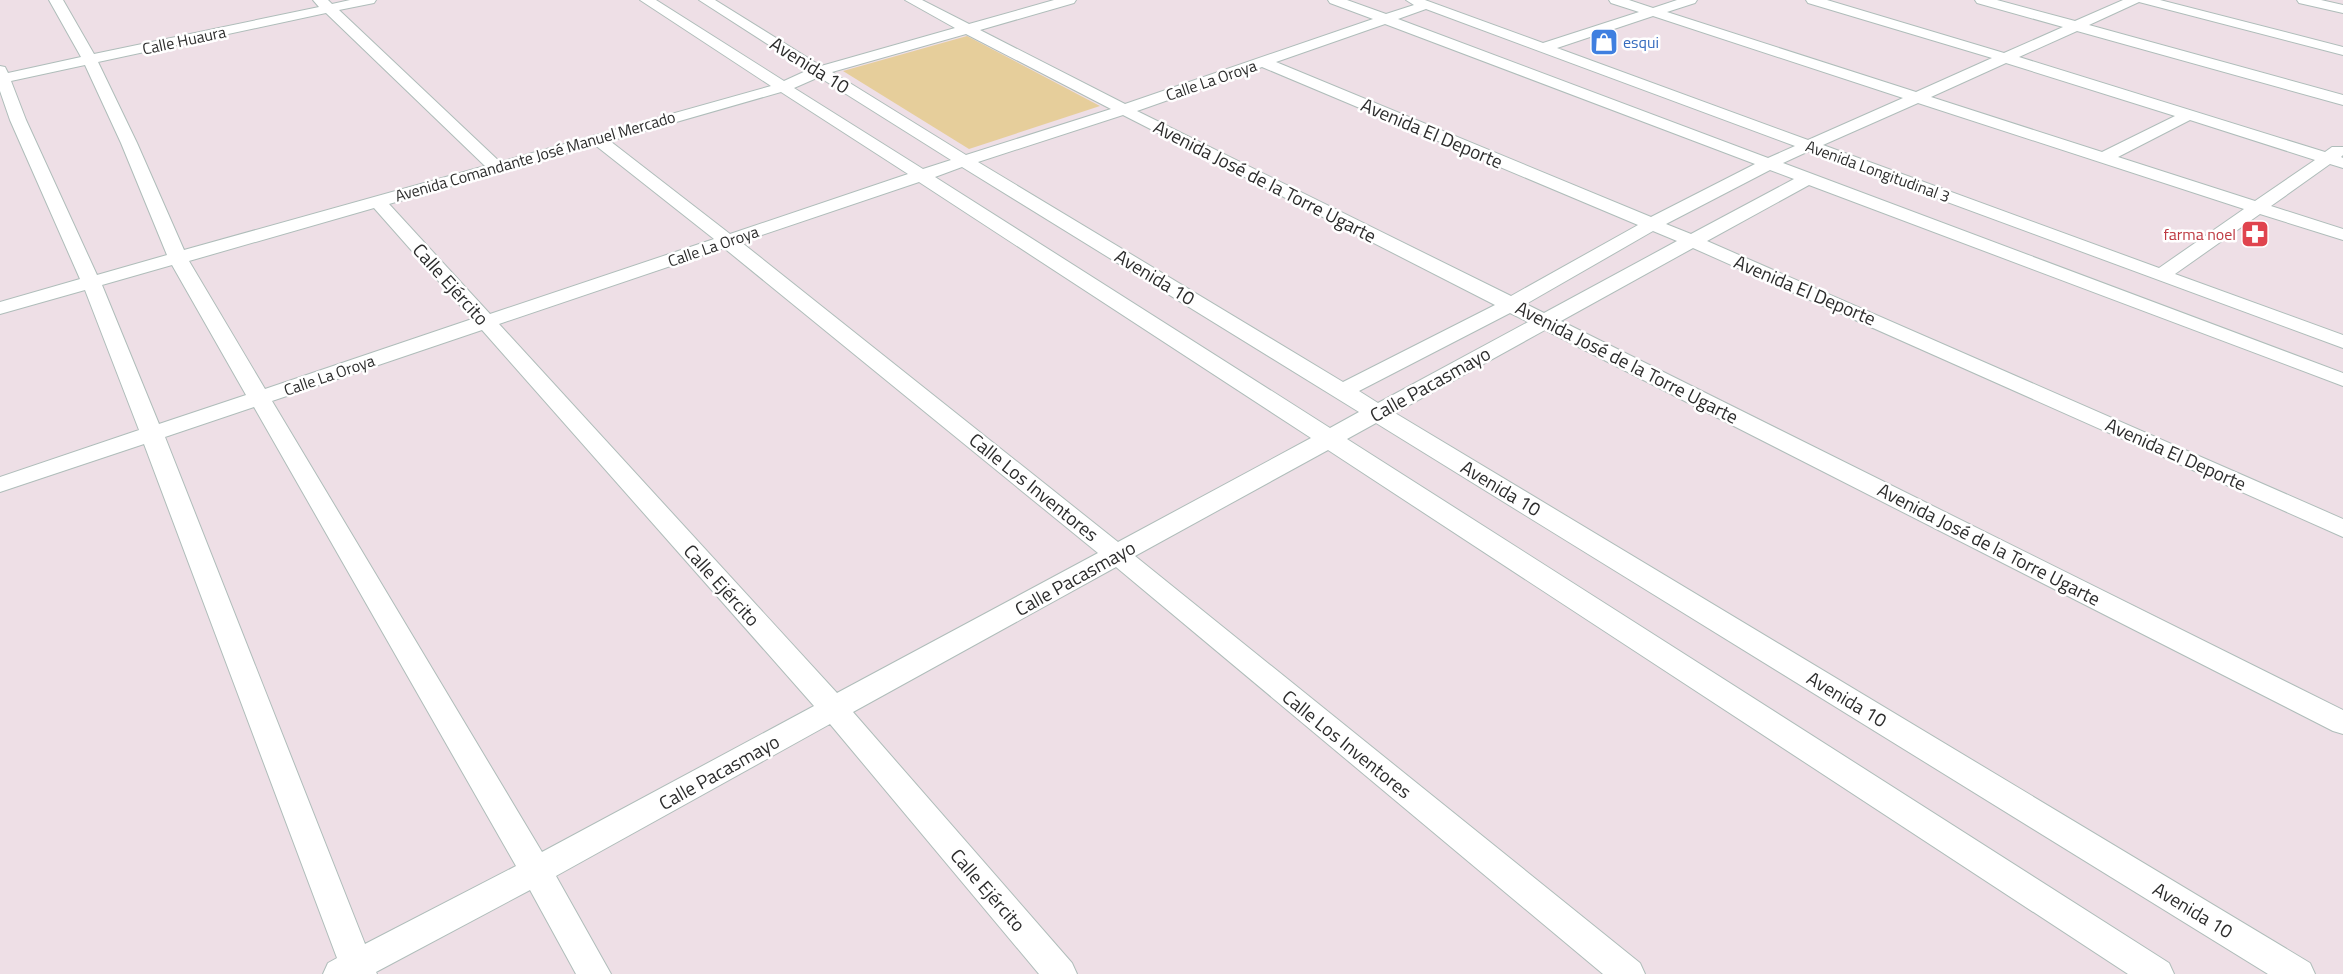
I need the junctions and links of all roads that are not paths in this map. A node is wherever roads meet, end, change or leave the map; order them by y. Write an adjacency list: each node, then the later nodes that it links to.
1 (56, 0): 25 (street)
2 (369, 0): 16 (street, Calle Huaura)
3 (647, 0): 29 (street, Avenida 10)
4 (706, 0): 27 (street, Avenida 10)
5 (912, 0): 21 (street, Avenida José de la Torre Ugarte)
6 (1069, 0): 21 (street, Avenida Comandante José Manuel Mercado)
7 (1335, 0): 19 (street)
8 (1616, 0): 18 (street)
9 (1690, 0): 18 (street)
10 (1813, 0): 24 (street)
11 (1982, 0): 20 (street)
12 (2134, 0): 20 (street)
13 (2144, 0): 23 (street)
14 (2312, 1): 17 (street)
15 (1419, 2): 19 (street, Calle La Oroya); 22 (street, Avenida Longitudinal 3)
16 (324, 4): 25 (street, Calle Huaura); 41 (street)
17 (2343, 9)
18 (1654, 12): 22 (street); 30 (street)
19 (1388, 19): 26 (street, Calle La Oroya); 40 (street)
20 (2078, 27): 24 (street); 31 (street)
21 (968, 29): 27 (street, Avenida Comandante José Manuel Mercado); 32 (street, Avenida José de la Torre Ugarte)
22 (1542, 48): 35 (street, Avenida Longitudinal 3)
23 (2343, 51)
24 (2007, 58): 30 (street); 33 (street)
25 (90, 60): 28 (street, Calle Huaura); 50 (street)
26 (1263, 62): 32 (street, Calle La Oroya); 46 (street, Avenida El Deporte)
27 (819, 71): 29 (street, Avenida Comandante José Manuel Mercado); 39 (street, Avenida 10)
28 (1, 76): 52 (street)
29 (784, 86): 34 (street, Avenida Comandante José Manuel Mercado); 42 (street, Avenida 10)
30 (1917, 96): 35 (street); 37 (street)
31 (2343, 100)
32 (1124, 110): 39 (street, Calle La Oroya); 53 (street, Avenida José de la Torre Ugarte)
33 (2189, 115): 37 (street); 38 (street)
34 (598, 139): 41 (street, Avenida Comandante José Manuel Mercado); 48 (street, Calle Los Inventores)
35 (1808, 146): 40 (street); 51 (street, Avenida Longitudinal 3)
36 (2343, 148): 38 (street)
37 (2104, 157): 45 (street)
38 (2336, 160): 45 (street)
39 (964, 161): 42 (street, Calle La Oroya); 59 (street, Avenida 10)
40 (1770, 163): 43 (street); 46 (street)
41 (496, 167): 44 (street, Avenida Comandante José Manuel Mercado)
42 (922, 176): 48 (street, Calle La Oroya); 63 (street, Avenida 10)
43 (1808, 178): 49 (street, Calle Pacasmayo); 58 (street)
44 (377, 201): 50 (street, Avenida Comandante José Manuel Mercado); 56 (street, Calle Ejército)
45 (2258, 207): 47 (street); 51 (street)
46 (1652, 224): 49 (street, Avenida El Deporte); 53 (street)
47 (2343, 235)
48 (728, 240): 56 (street, Calle La Oroya); 66 (street, Calle Los Inventores)
49 (1692, 241): 55 (street, Calle Pacasmayo); 65 (street, Avenida El Deporte)
50 (177, 257): 52 (street, Avenida Comandante José Manuel Mercado); 60 (street)
51 (2161, 275): 57 (street, Avenida Longitudinal 3)
52 (91, 282): 54 (street, Avenida Comandante José Manuel Mercado); 62 (street)
53 (1512, 304): 55 (street, Avenida José de la Torre Ugarte); 59 (street)
54 (0, 308)
55 (1546, 321): 61 (street, Calle Pacasmayo); 68 (street, Avenida José de la Torre Ugarte)
56 (485, 322): 60 (street, Calle La Oroya); 67 (street, Calle Ejército)
57 (2343, 342)
58 (2343, 380)
59 (1342, 391): 61 (street, Avenida 10)
60 (259, 398): 62 (street, Calle La Oroya); 69 (street)
61 (1378, 413): 63 (street, Calle Pacasmayo); 75 (street, Avenida 10)
62 (152, 434): 64 (street, Calle La Oroya); 70 (street)
63 (1329, 439): 66 (street, Calle Pacasmayo); 74 (street, Avenida 10)
64 (0, 485)
65 (2343, 529)
66 (1117, 555): 67 (street, Calle Pacasmayo); 73 (street, Calle Los Inventores)
67 (834, 709): 69 (street, Calle Pacasmayo); 72 (street, Calle Ejército)
68 (2343, 723)
69 (536, 871): 70 (street, Calle Pacasmayo); 71 (street)
70 (352, 971)
71 (594, 974)
72 (1060, 974)
73 (1628, 974)
74 (2157, 974)
75 (2298, 974)

